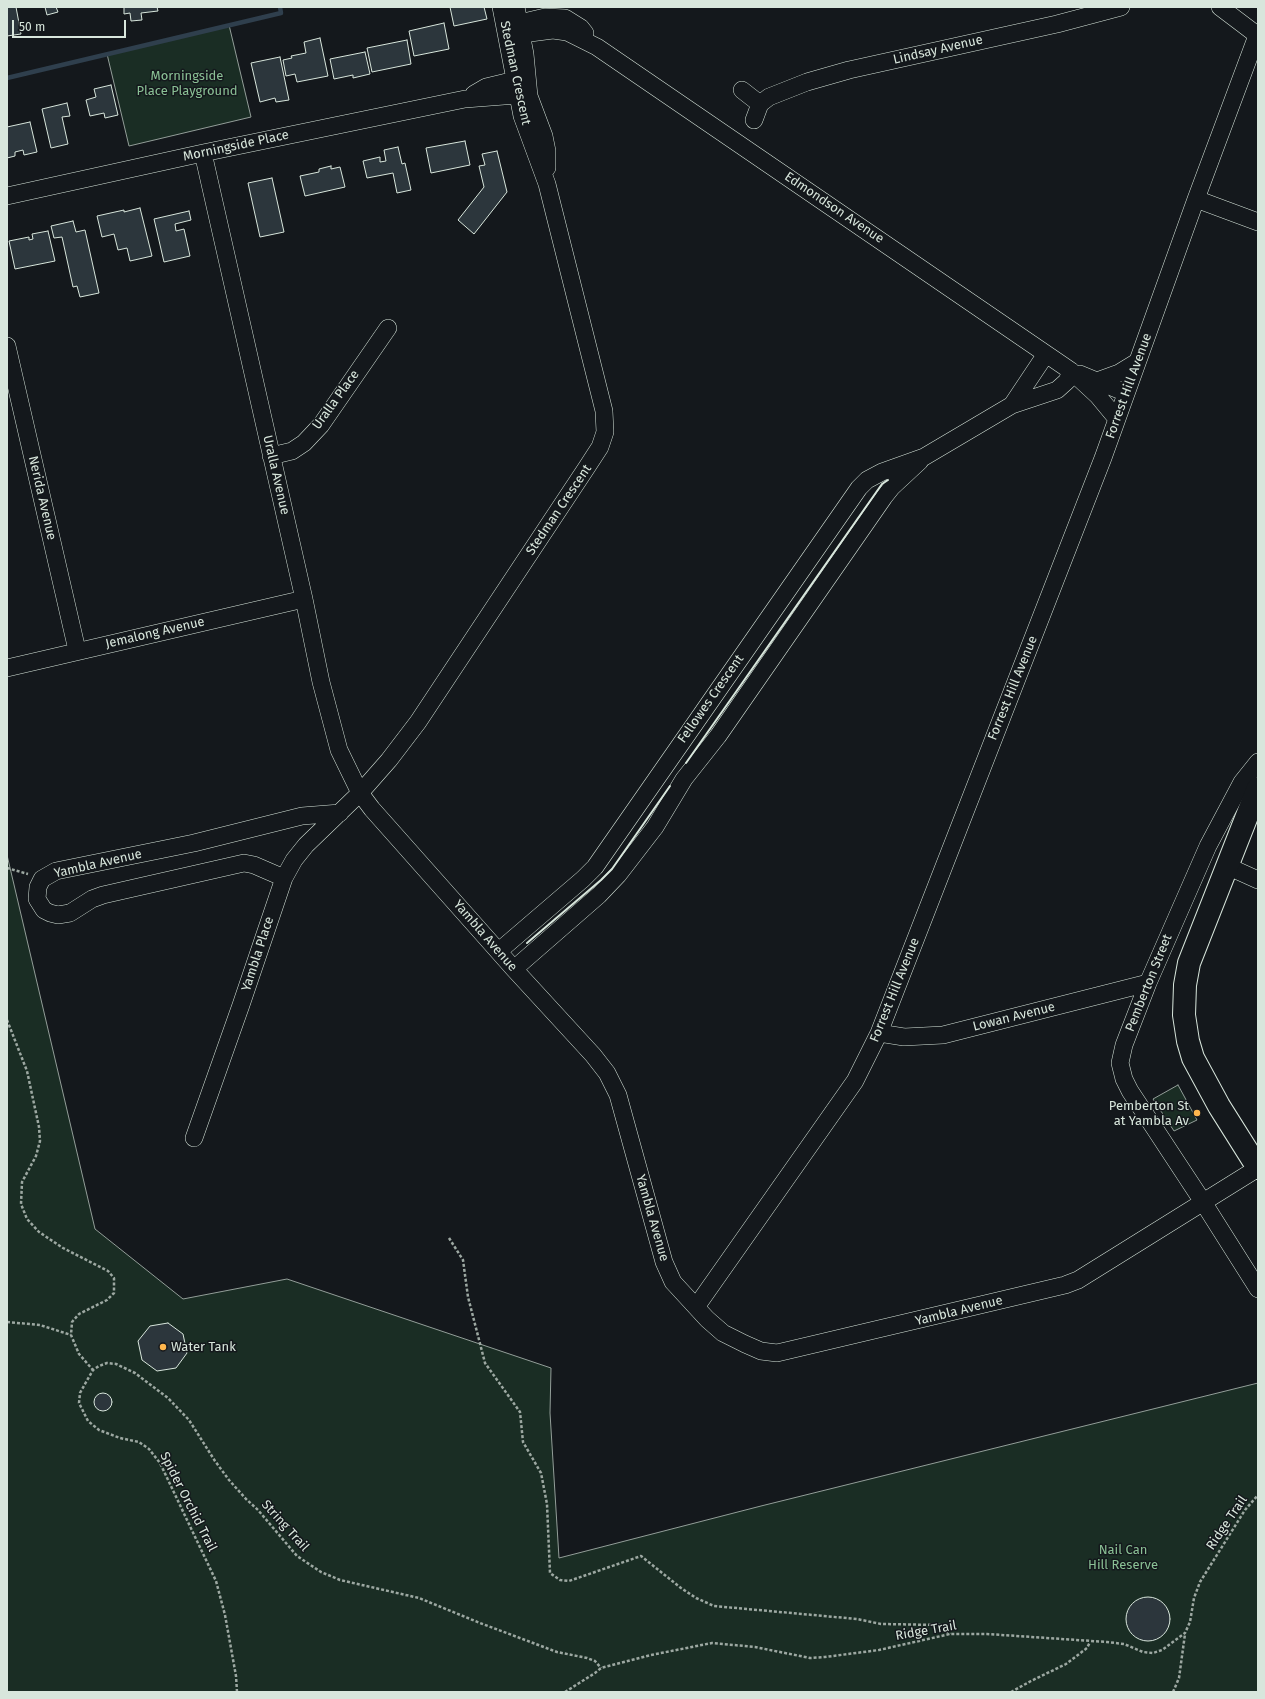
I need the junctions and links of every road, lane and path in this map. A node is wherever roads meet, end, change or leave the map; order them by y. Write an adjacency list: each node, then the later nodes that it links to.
1 (501, 7): 5 (street, Stedman Crescent)
2 (516, 7): 5 (street, Stedman Crescent)
3 (1121, 7): 9 (street, Lindsay Avenue)
4 (1220, 7): 6 (street)
5 (513, 28): 7 (street, Stedman Crescent); 17 (street, Edmondson Avenue)
6 (1258, 34): 13 (street, Forrest Hill Avenue)
7 (520, 88): 11 (street, Morningside Place); 31 (street, Stedman Crescent)
8 (742, 90): 9 (street)
9 (760, 104): 10 (street)
10 (754, 120)
11 (203, 152): 12 (street, Morningside Place); 24 (street, Uralla Avenue)
12 (7, 196)
13 (1196, 199): 14 (street); 18 (street, Forrest Hill Avenue)
14 (1258, 222)
15 (388, 328): 24 (street, Uralla Place)
16 (7, 346): 27 (street, Nerida Avenue)
17 (1046, 354): 19 (street, Edmondson Avenue); 22 (street, Fellowes Crescent)
18 (1137, 362): 20 (street); 21 (street, Forrest Hill Avenue)
19 (1071, 371): 20 (street, Edmondson Avenue); 22 (street, Fellowes Crescent); 23 (street, Edmondson Avenue)
20 (1097, 381): 21 (street, Edmondson Avenue)
21 (1126, 393): 23 (street, Forrest Hill Avenue)
22 (1012, 405): 25 (street, Fellowes Crescent)
23 (1117, 419): 42 (street, Forrest Hill Avenue)
24 (272, 456): 26 (street, Uralla Avenue)
25 (924, 457): 38 (street, Fellowes Crescent); 39 (street, Fellowes Crescent)
26 (304, 599): 27 (street, Jemalong Avenue); 31 (street, Uralla Avenue)
27 (77, 650): 28 (street, Jemalong Avenue)
28 (7, 668)
29 (1258, 762): 40 (street, Pemberton Street)
30 (1258, 788): 33 (main road)
31 (360, 793): 32 (street, Yambla Place); 38 (street, Yambla Avenue)
32 (340, 812): 36 (street, Yambla Place); 37 (street, Yambla Avenue)
33 (1227, 866): 35 (street); 44 (main road)
34 (7, 868): 37 (path)
35 (1257, 875)
36 (284, 878): 37 (street, Yambla Avenue); 43 (street, Yambla Place)
37 (42, 879)
38 (499, 950): 39 (street, Yambla Avenue)
39 (514, 969): 48 (street, Yambla Avenue)
40 (1148, 983): 42 (street, Lowan Avenue); 45 (street, Pemberton Street)
41 (7, 1020): 50 (path)
42 (879, 1033): 48 (street, Forrest Hill Avenue)
43 (194, 1138)
44 (1258, 1168): 45 (street, Yambla Avenue)
45 (1203, 1202): 47 (street, Pemberton Street); 48 (street, Yambla Avenue)
46 (449, 1238): 54 (path)
47 (1258, 1289)
48 (696, 1307)
49 (7, 1322): 50 (path)
50 (71, 1335): 51 (path)
51 (93, 1370): 56 (path, String Trail); 57 (path, Spider Orchid Trail)
52 (1258, 1495): 53 (path, Ridge Trail)
53 (1185, 1633): 55 (path, Ridge Trail); 60 (path)
54 (950, 1634): 55 (path, Ridge Trail); 56 (path, Ridge Trail)
55 (1090, 1642): 59 (path)
56 (601, 1668): 58 (path, Ridge Trail)
57 (237, 1692)
58 (565, 1692)
59 (1011, 1692)
60 (1173, 1692)

